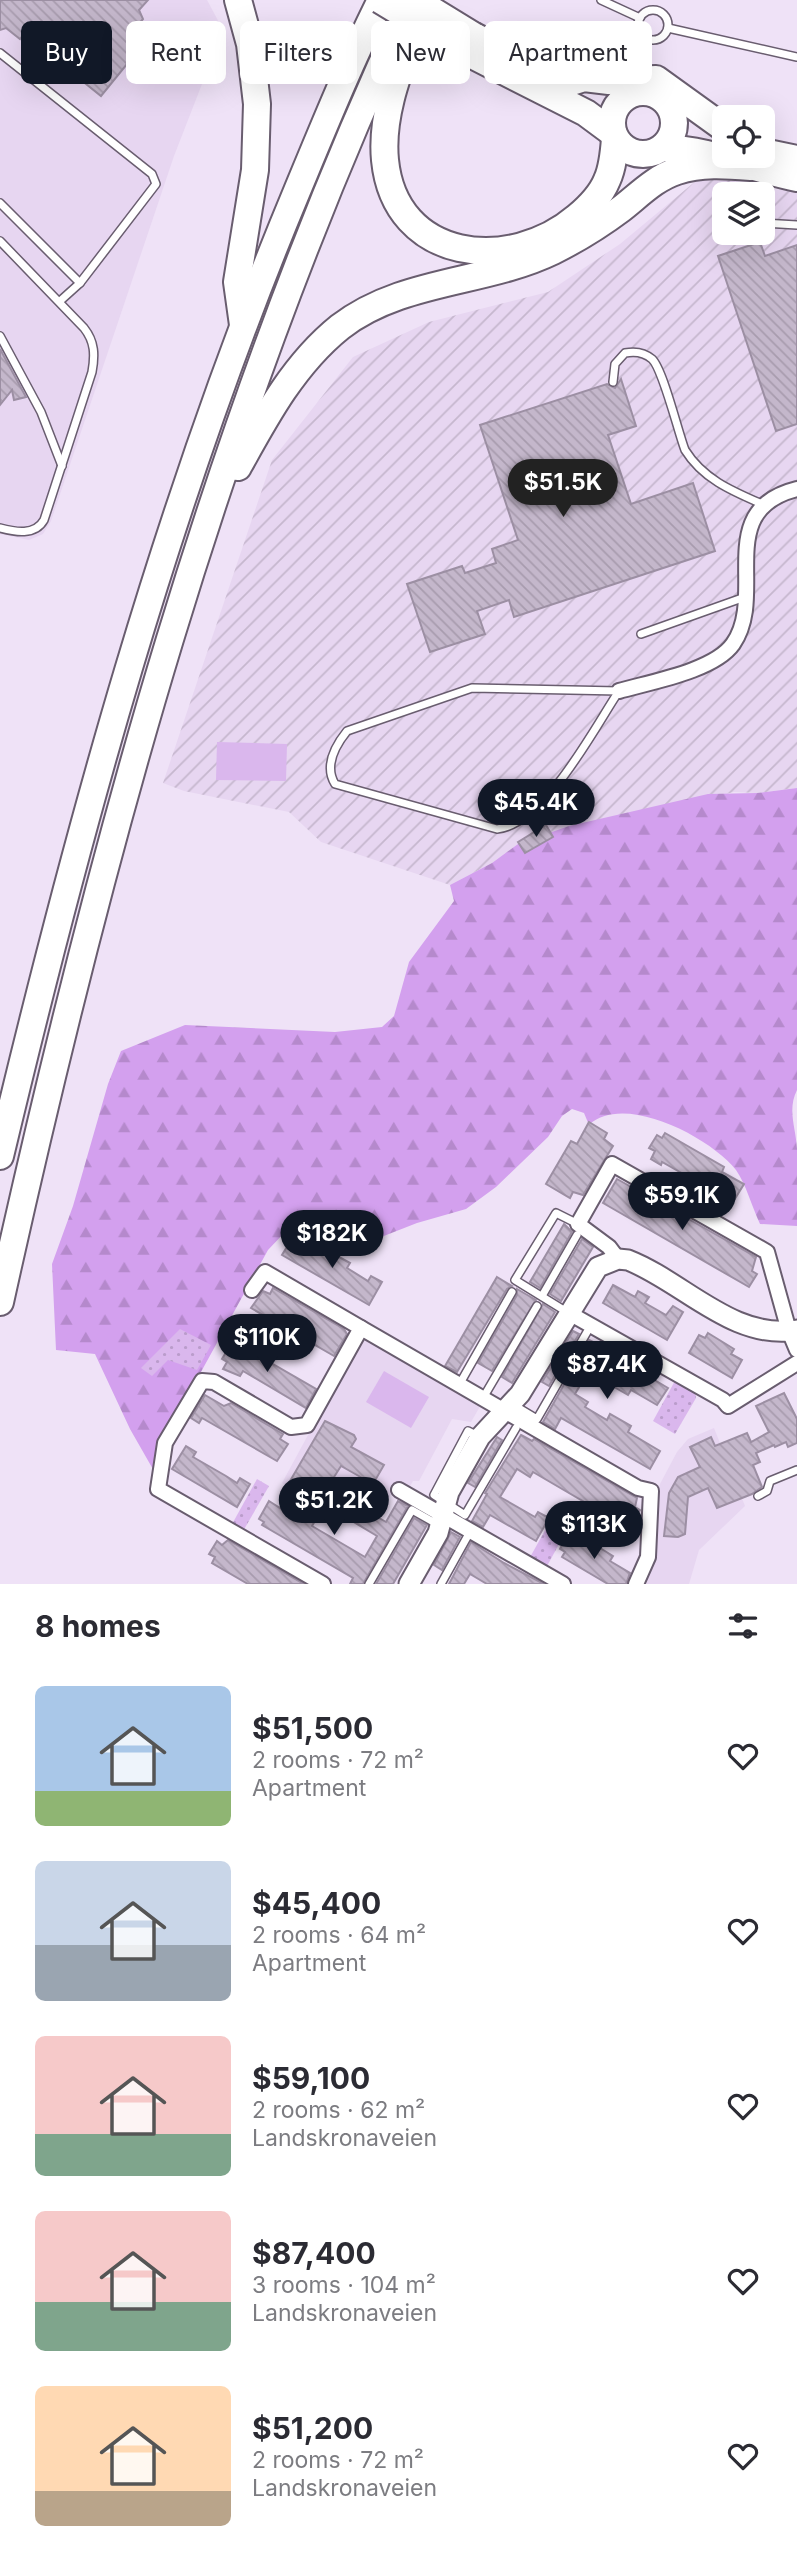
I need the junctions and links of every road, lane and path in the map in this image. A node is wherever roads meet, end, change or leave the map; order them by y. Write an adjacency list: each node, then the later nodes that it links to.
1 (238, 0): 37 (highway)
2 (368, 0): 11 (highway)
3 (381, 0): 8 (highway, bridge); 13 (highway)
4 (413, 0): 9 (highway, bridge); 43 (highway)
5 (425, 0): 23 (highway)
6 (601, 0): 7 (lane)
7 (640, 18): 10 (lane); 10 (lane)
8 (423, 21)
9 (440, 21)
10 (668, 28): 16 (lane)
11 (357, 43)
12 (470, 44): 14 (highway); 23 (highway)
13 (357, 49)
14 (484, 50)
15 (0, 53): 35 (lane)
16 (797, 57)
17 (652, 79): 22 (highway)
18 (342, 84): 37 (highway)
19 (571, 84): 20 (highway)
20 (629, 95): 21 (highway); 23 (highway)
21 (672, 111): 24 (highway); 25 (highway)
22 (712, 119)
23 (614, 136): 25 (highway)
24 (712, 136)
25 (657, 151): 26 (highway); 33 (highway)
26 (712, 152)
27 (775, 160): 29 (highway)
28 (712, 164): 33 (highway)
29 (797, 178)
30 (0, 203): 35 (lane)
31 (775, 224): 32 (lane)
32 (797, 225)
33 (582, 232): 43 (highway)
34 (0, 241): 36 (lane)
35 (80, 283): 36 (lane)
36 (60, 301): 40 (lane)
37 (243, 327): 48 (highway)
38 (0, 336): 40 (lane)
39 (613, 382): 42 (lane)
40 (62, 466): 44 (lane)
41 (797, 489): 42 (street)
42 (762, 504): 45 (street)
43 (208, 522): 54 (highway)
44 (1, 529)
45 (745, 597): 46 (lane); 47 (street)
46 (642, 634)
47 (619, 691): 47 (lane)
48 (0, 1156)
49 (578, 1230): 50 (street); 53 (lane); 53 (lane); 58 (street)
50 (618, 1259): 56 (street); 58 (street)
51 (252, 1290): 57 (street)
52 (512, 1292): 62 (lane)
53 (542, 1296): 56 (lane)
54 (0, 1302)
55 (537, 1306): 63 (lane)
56 (569, 1312): 61 (street); 64 (street)
57 (361, 1328): 62 (street); 71 (street)
58 (793, 1331): 60 (street)
59 (587, 1332): 64 (lane)
60 (797, 1350)
61 (797, 1363)
62 (459, 1385): 63 (street)
63 (483, 1398): 64 (street)
64 (507, 1407): 69 (street); 76 (street)
65 (516, 1428): 69 (lane)
66 (797, 1471): 68 (lane)
67 (399, 1490): 69 (street)
68 (758, 1496)
69 (442, 1514): 70 (street); 72 (lane); 73 (street)
70 (471, 1530): 74 (lane); 75 (street)
71 (323, 1584)
72 (369, 1584)
73 (409, 1584)
74 (441, 1584)
75 (563, 1584)
76 (636, 1584)

